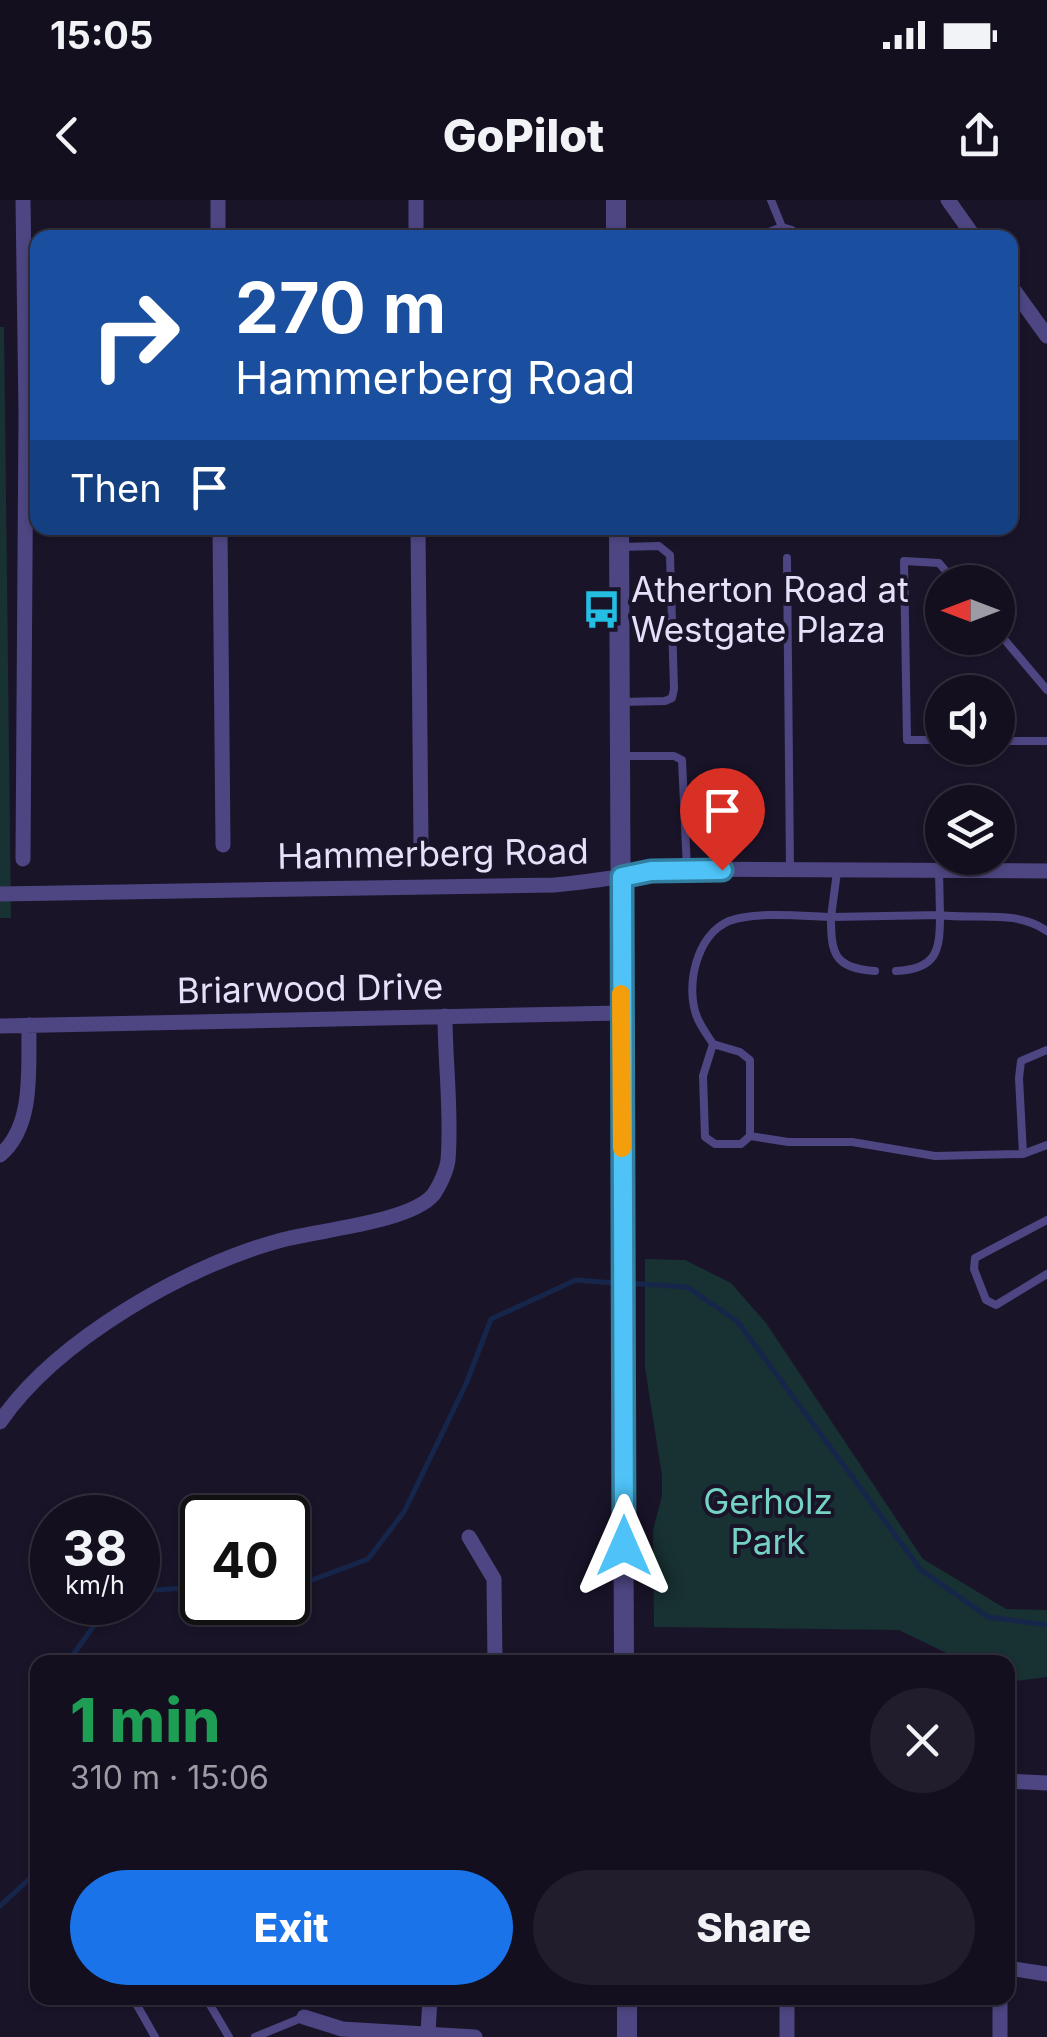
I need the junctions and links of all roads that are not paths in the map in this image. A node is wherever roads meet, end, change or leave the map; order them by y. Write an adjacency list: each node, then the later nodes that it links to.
1 (23, 200): 30 (street)
2 (218, 200): 8 (street)
3 (416, 200): 9 (street)
4 (616, 200): 10 (street)
5 (771, 200): 7 (lane)
6 (948, 200): 13 (street)
7 (782, 227): 11 (lane); 12 (lane)
8 (218, 230)
9 (416, 230)
10 (616, 230)
11 (774, 230)
12 (792, 230)
13 (969, 230)
14 (1018, 296): 15 (street)
15 (1047, 336)
16 (220, 535): 29 (street)
17 (418, 535): 28 (street)
18 (619, 537): 23 (street); 23 (lane)
19 (787, 558): 35 (lane)
20 (940, 565): 24 (lane)
21 (1015, 652): 22 (lane)
22 (1047, 690)
23 (620, 702): 27 (street)
24 (925, 740)
25 (1015, 741): 26 (lane)
26 (1047, 741)
27 (620, 756): 31 (lane); 38 (street)
28 (421, 844)
29 (223, 846)
30 (23, 859)
31 (688, 870): 35 (street, Hammerberg Road); 38 (street, Hammerberg Road)
32 (925, 870): 36 (street, Hammerberg Road)
33 (1015, 871): 34 (street, Hammerberg Road)
34 (1047, 871)
35 (790, 872): 36 (street, Hammerberg Road)
36 (837, 872): 41 (lane)
37 (938, 875): 40 (lane)
38 (622, 877): 39 (street, Hammerberg Road); 45 (street)
39 (0, 894)
40 (940, 915): 41 (lane); 42 (lane); 44 (lane)
41 (831, 916): 43 (lane); 49 (lane)
42 (1047, 930)
43 (875, 971)
44 (896, 971)
45 (621, 1013): 46 (street, Briarwood Drive); 60 (street)
46 (445, 1016): 47 (street, Briarwood Drive); 57 (street)
47 (29, 1025): 48 (street, Briarwood Drive); 54 (street)
48 (0, 1026)
49 (713, 1044): 51 (lane); 51 (lane)
50 (1047, 1050): 53 (lane)
51 (750, 1136): 53 (lane)
52 (1047, 1146): 53 (lane)
53 (1022, 1154)
54 (0, 1155)
55 (1047, 1220): 56 (lane)
56 (1047, 1274)
57 (0, 1422)
58 (469, 1537): 59 (street)
59 (495, 1655)
60 (624, 1655)
61 (1015, 1781): 62 (street)
62 (1047, 1783)
63 (1015, 1969): 64 (street)
64 (1047, 1974)
65 (137, 2005): 74 (lane)
66 (210, 2005): 75 (lane)
67 (430, 2005): 73 (street)
68 (627, 2005): 78 (street)
69 (787, 2005): 79 (street)
70 (1000, 2005): 80 (street)
71 (304, 2017): 72 (street); 76 (lane)
72 (342, 2033): 73 (street)
73 (428, 2033): 77 (street)
74 (155, 2037)
75 (228, 2037)
76 (254, 2037)
77 (475, 2037)
78 (627, 2037)
79 (787, 2037)
80 (1000, 2037)

